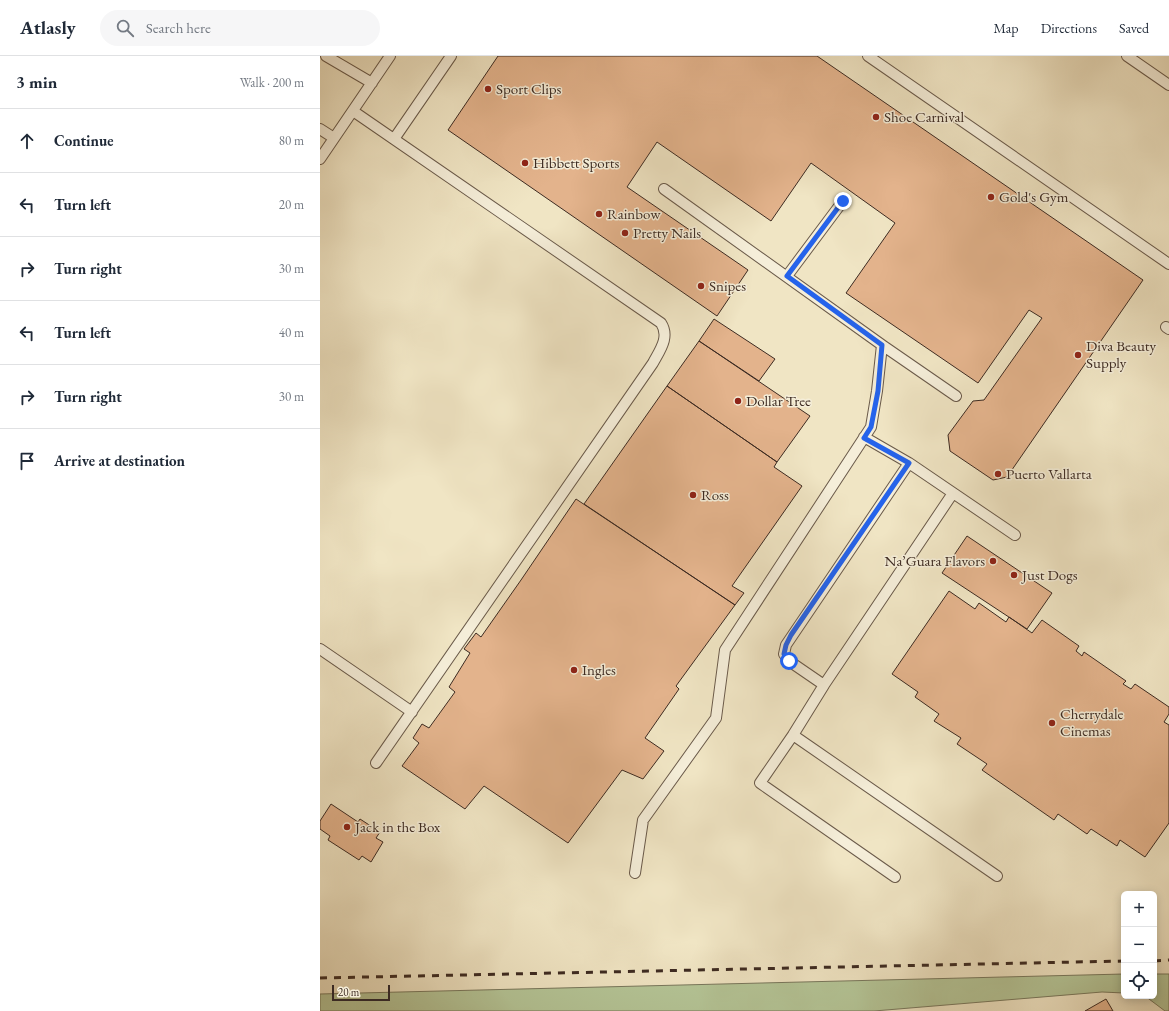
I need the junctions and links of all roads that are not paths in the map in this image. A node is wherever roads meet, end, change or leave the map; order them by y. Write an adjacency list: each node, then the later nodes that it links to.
1 (327, 56): 6 (lane)
2 (390, 56): 6 (lane)
3 (451, 56): 11 (lane)
4 (868, 56): 15 (lane)
5 (1127, 56): 7 (lane)
6 (372, 83): 8 (lane)
7 (1169, 85)
8 (353, 111): 10 (lane); 11 (lane)
9 (320, 129): 10 (lane)
10 (334, 138): 12 (lane)
11 (394, 140): 25 (lane)
12 (320, 159)
13 (664, 189): 16 (lane)
14 (843, 201): 16 (lane)
15 (1169, 264)
16 (787, 276): 17 (lane)
17 (882, 345): 18 (lane); 19 (lane)
18 (956, 396)
19 (864, 438): 20 (lane); 28 (lane)
20 (909, 463): 21 (lane); 24 (lane)
21 (953, 493): 22 (lane); 24 (lane)
22 (1015, 535)
23 (320, 649): 25 (lane)
24 (824, 685): 26 (lane)
25 (412, 712): 27 (lane)
26 (793, 734): 29 (lane); 30 (lane)
27 (376, 763)
28 (635, 873)
29 (997, 876)
30 (895, 877)

